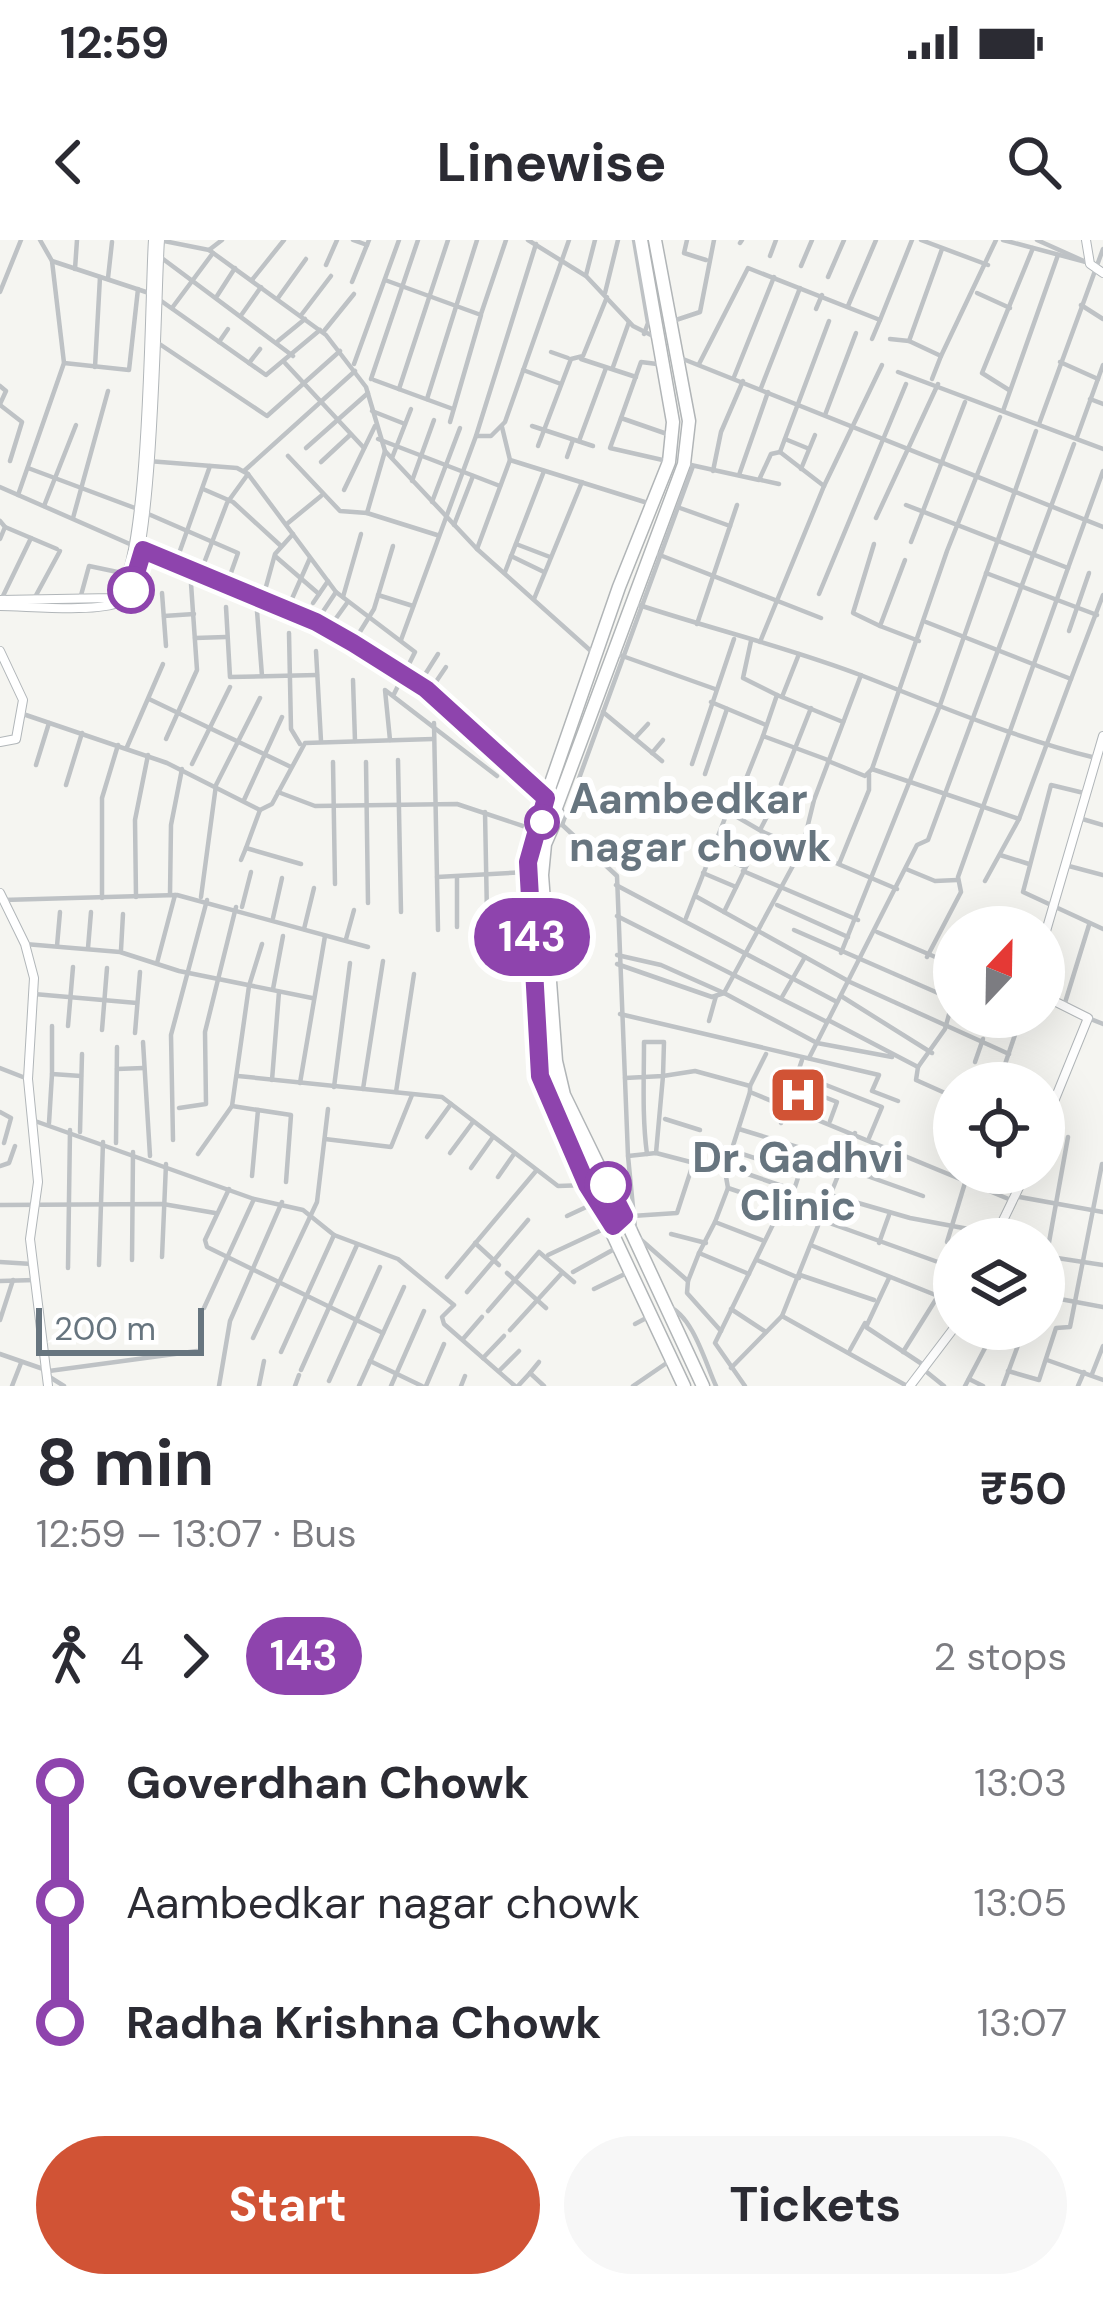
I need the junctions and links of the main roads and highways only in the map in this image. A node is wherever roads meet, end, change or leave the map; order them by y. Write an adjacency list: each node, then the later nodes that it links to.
1 (637, 240): 4 (highway)
2 (655, 240): 3 (highway)
3 (671, 329): 4 (highway); 5 (highway)
4 (650, 336): 5 (highway)
5 (669, 360): 6 (highway); 6 (highway)
6 (682, 464): 7 (highway); 7 (highway)
7 (549, 817): 8 (highway); 9 (highway)
8 (625, 1213): 9 (highway); 11 (highway)
9 (604, 1216): 10 (highway)
10 (681, 1385)
11 (704, 1386)

